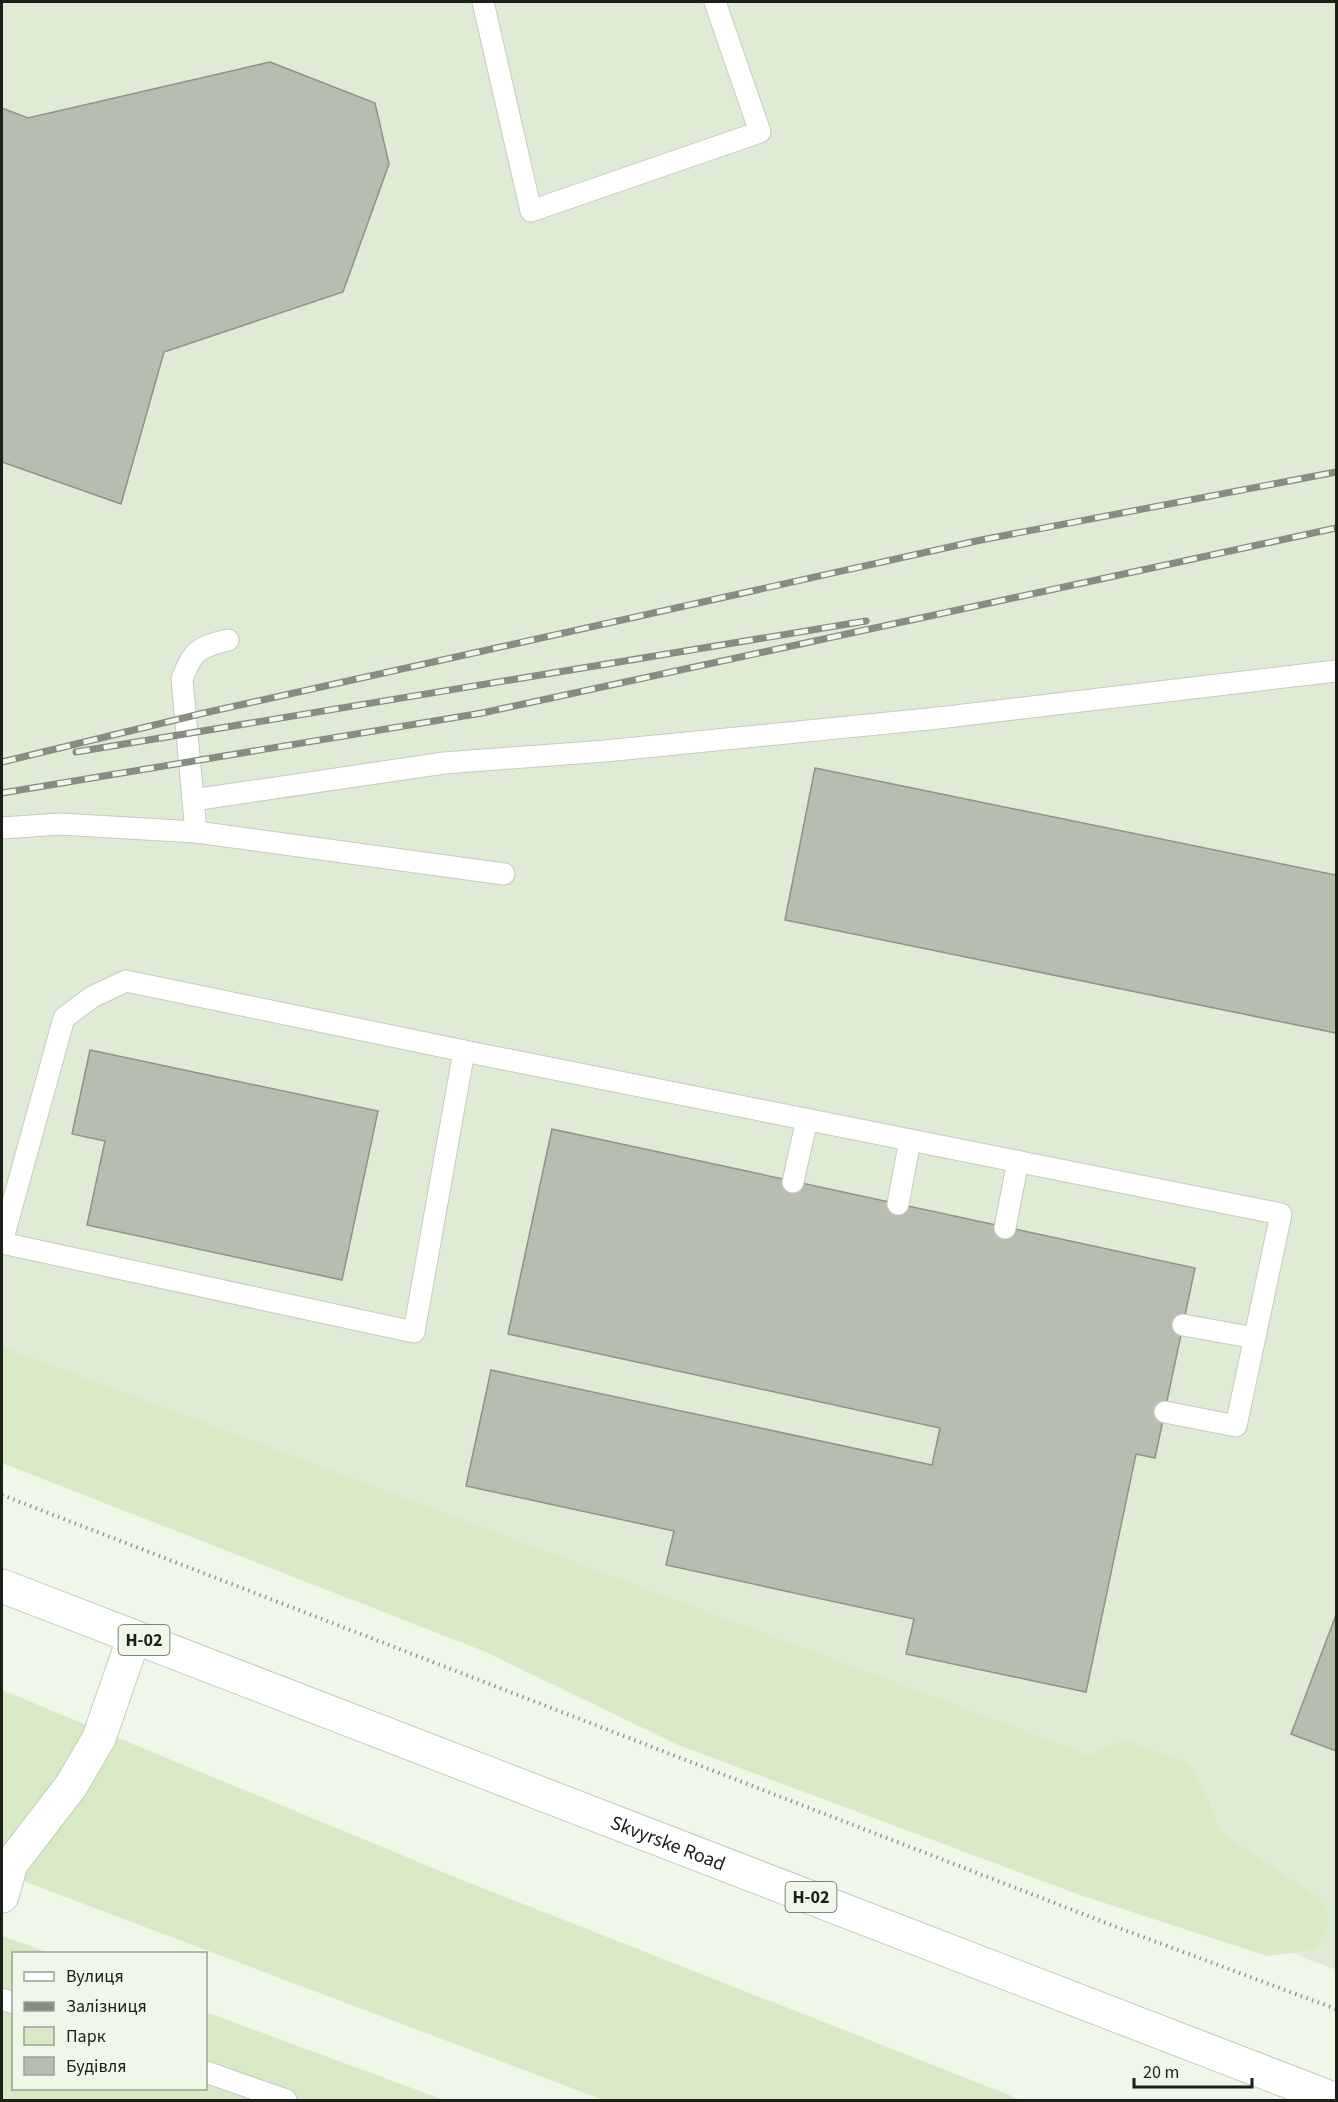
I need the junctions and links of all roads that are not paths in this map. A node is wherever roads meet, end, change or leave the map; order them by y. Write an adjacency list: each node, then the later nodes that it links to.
1 (483, 2): 2 (lane)
2 (715, 2)
3 (228, 640): 5 (lane)
4 (1336, 671): 5 (lane)
5 (193, 800): 7 (lane)
6 (2, 828): 7 (lane)
7 (196, 832): 8 (lane)
8 (504, 874)
9 (464, 1051): 10 (lane); 16 (lane); 16 (lane)
10 (807, 1119): 11 (lane); 13 (lane)
11 (910, 1140): 12 (lane); 14 (lane)
12 (1018, 1161): 15 (lane); 18 (lane)
13 (793, 1182)
14 (898, 1204)
15 (1005, 1228)
16 (2, 1242)
17 (1183, 1325): 18 (lane)
18 (1255, 1338): 19 (lane)
19 (1165, 1412)
20 (2, 1586): 21 (main road, Skvyrske Road / Н-02)
21 (134, 1637): 22 (main road); 25 (main road, Skvyrske Road / Н-02)
22 (2, 1896)
23 (207, 2072): 24 (lane)
24 (286, 2100)
25 (1336, 2100)

